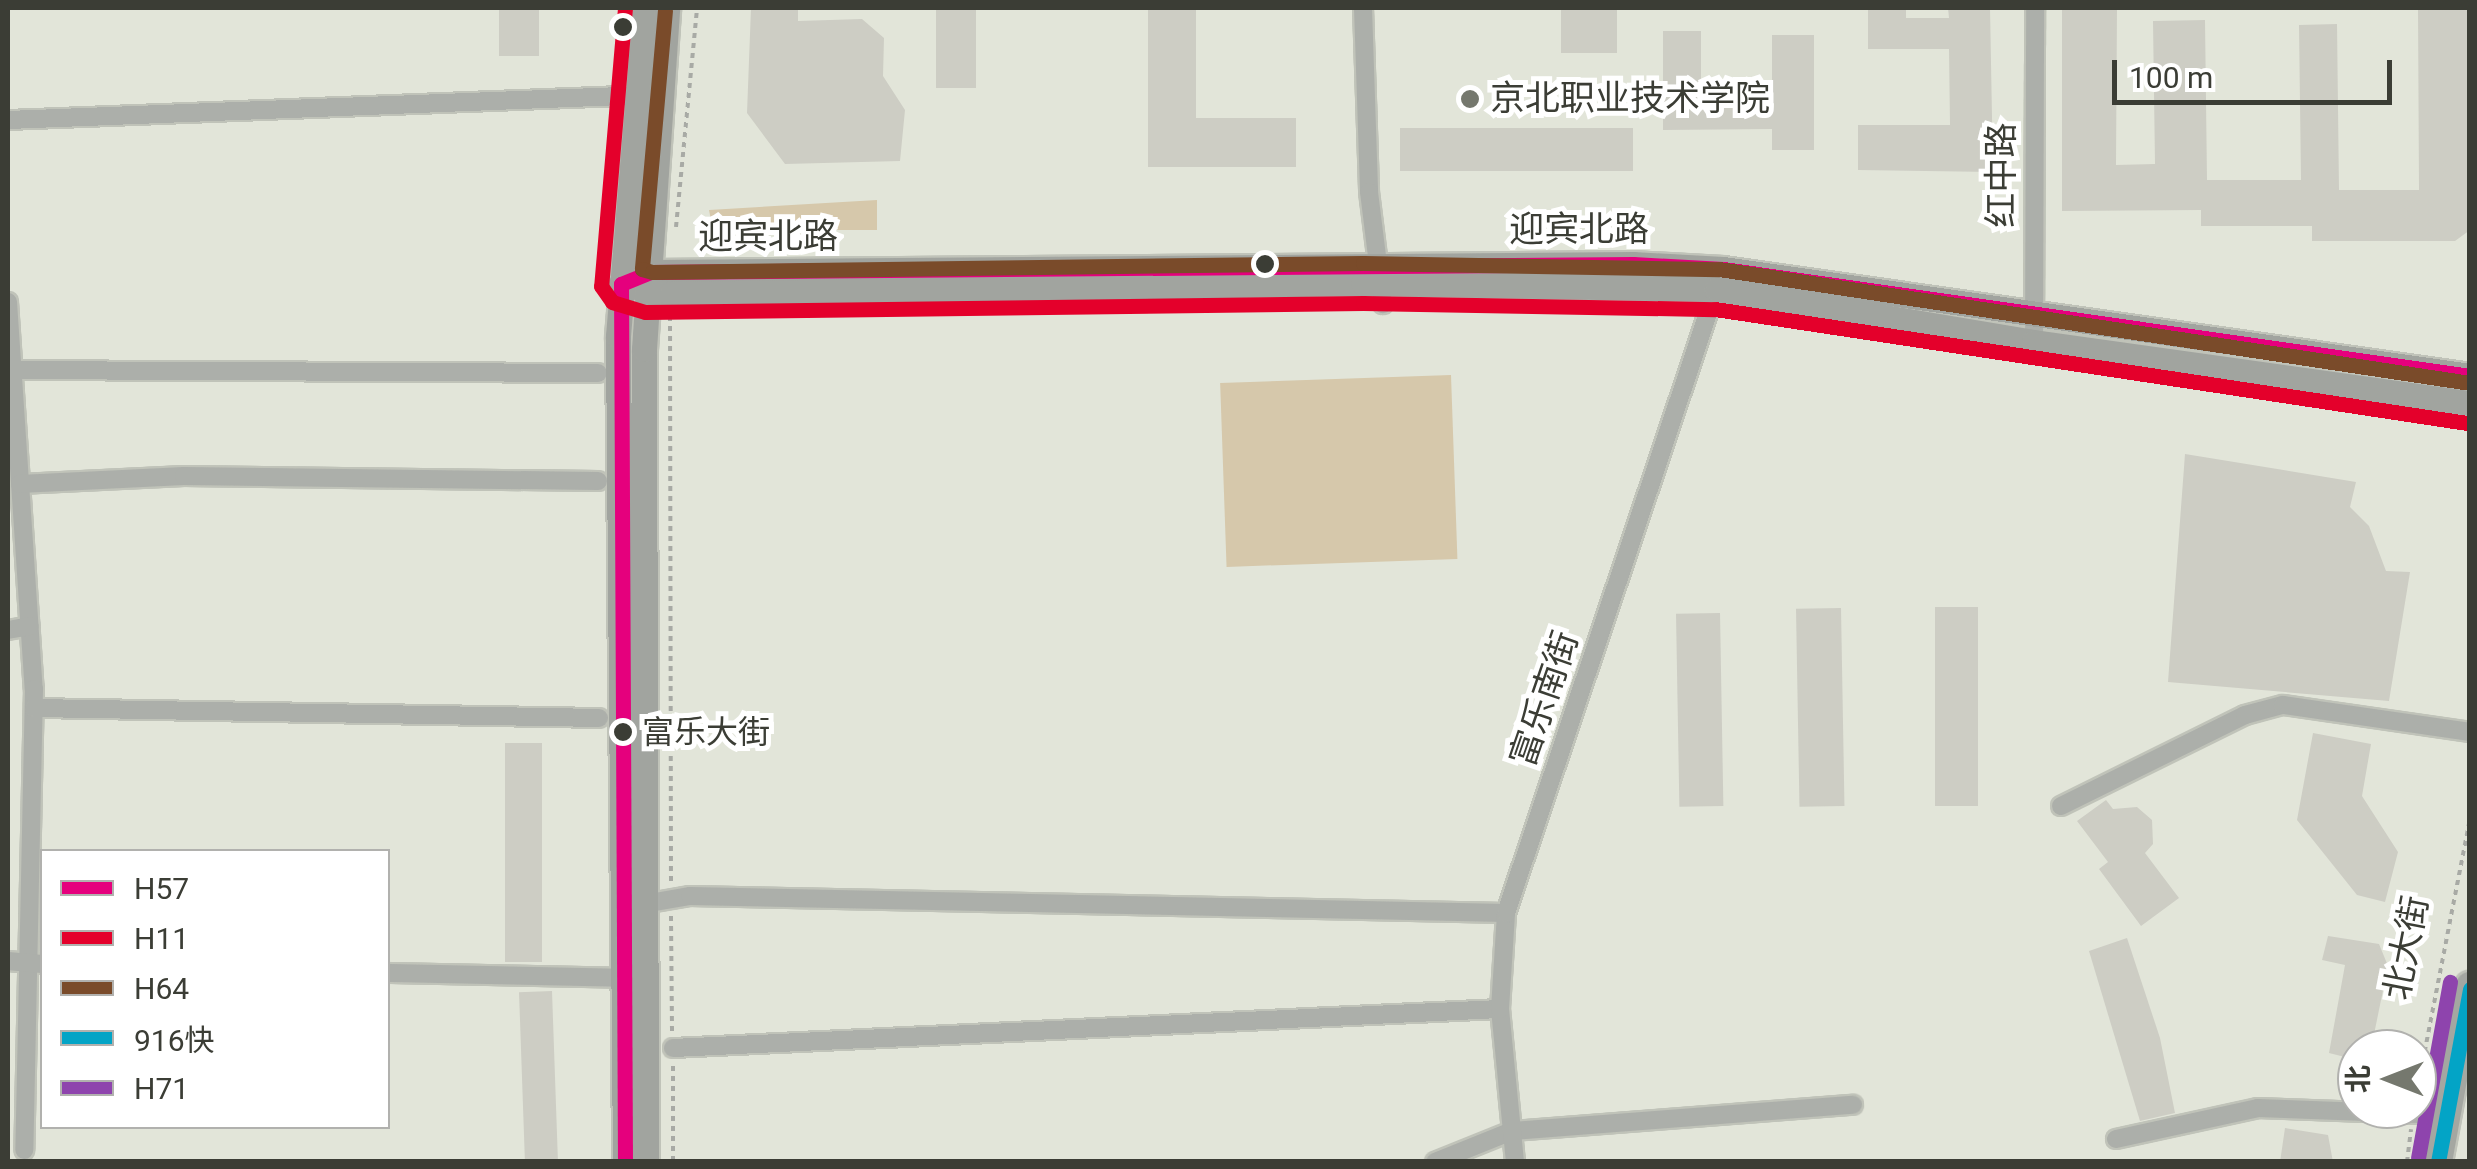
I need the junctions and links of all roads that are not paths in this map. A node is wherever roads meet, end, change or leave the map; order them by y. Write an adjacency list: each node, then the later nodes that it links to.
1 (646, 8): 5 (main road)
2 (667, 8): 5 (main road)
3 (1364, 8): 9 (street)
4 (2035, 8): 12 (street, 红中路)
5 (647, 95): 6 (street); 8 (main road); 10 (main road)
6 (8, 120)
7 (1720, 279): 9 (main road, 迎宾北路); 12 (main road, 迎宾北路); 26 (street, 富乐南街)
8 (621, 284): 10 (main road, 迎宾北路); 25 (main road)
9 (1381, 284): 10 (main road, 迎宾北路)
10 (664, 297): 25 (main road)
11 (8, 302): 13 (street)
12 (2034, 331): 15 (main road, 迎宾北路); 16 (main road, 迎宾北路)
13 (10, 370): 14 (street); 18 (street)
14 (598, 373)
15 (2470, 376)
16 (2470, 403)
17 (598, 481): 18 (street)
18 (20, 484): 19 (street)
19 (30, 626): 20 (street); 21 (street)
20 (8, 630)
21 (34, 708): 22 (street); 28 (street)
22 (599, 718)
23 (2470, 732): 24 (street)
24 (2061, 806)
25 (647, 904): 26 (street); 30 (main road)
26 (1506, 913): 32 (street, 富乐南街)
27 (8, 961): 28 (street)
28 (36, 964): 38 (street)
29 (390, 973): 30 (street)
30 (635, 978): 39 (main road); 40 (main road)
31 (2470, 986): 35 (main road, 北大街)
32 (1500, 1009): 33 (street); 36 (street, 富乐南街)
33 (672, 1048)
34 (1854, 1106): 36 (street)
35 (2446, 1115): 37 (street); 43 (main road, 北大街)
36 (1512, 1131): 41 (street); 42 (street, 富乐南街)
37 (2116, 1139)
38 (24, 1150)
39 (625, 1162)
40 (646, 1162)
41 (1436, 1162)
42 (1515, 1162)
43 (2438, 1162)

